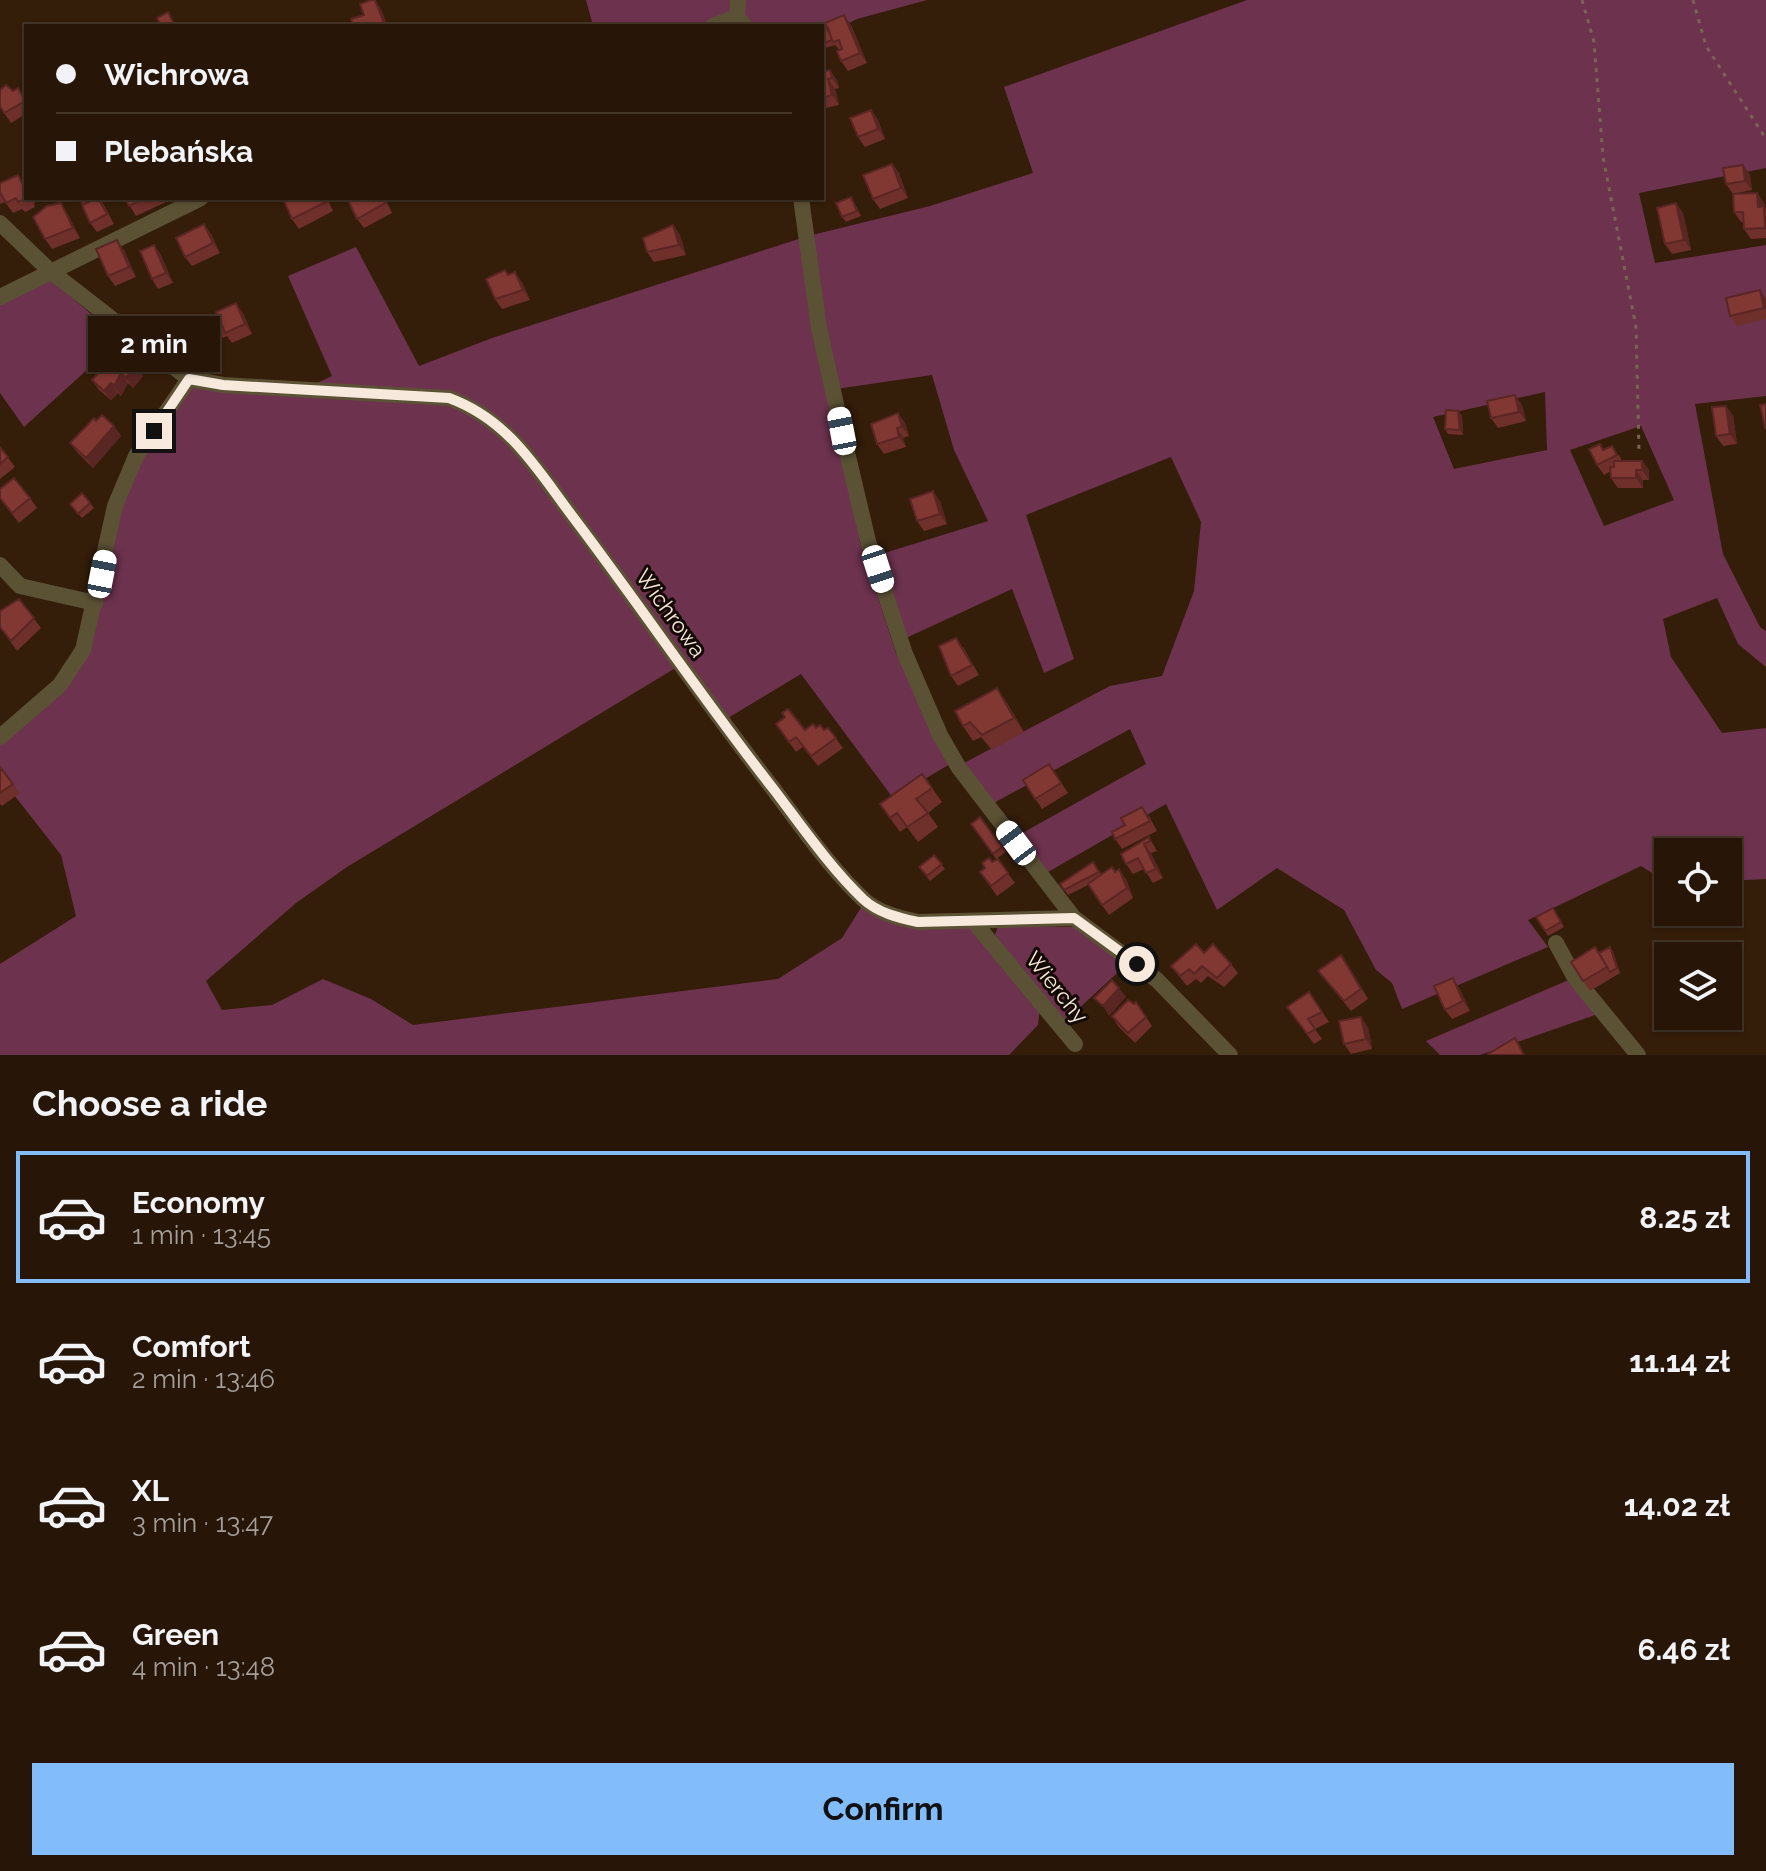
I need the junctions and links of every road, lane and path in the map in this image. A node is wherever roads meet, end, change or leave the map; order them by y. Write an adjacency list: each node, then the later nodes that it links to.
1 (738, 0): 4 (street)
2 (1582, 0): 12 (path)
3 (1693, 0): 5 (path)
4 (741, 22)
5 (1766, 139)
6 (197, 200): 9 (street)
7 (801, 200): 16 (street)
8 (0, 223): 9 (street, Wichrowa)
9 (49, 270): 10 (street); 11 (street, Wichrowa)
10 (0, 297)
11 (189, 379): 14 (street); 17 (street, Wichrowa)
12 (1639, 451)
13 (0, 565): 14 (street)
14 (95, 603): 15 (street)
15 (0, 737)
16 (1074, 918): 17 (street, Wichrowa); 20 (street)
17 (974, 922): 19 (street, Wierchy)
18 (1556, 943): 21 (street)
19 (1075, 1044)
20 (1230, 1055)
21 (1638, 1055)

